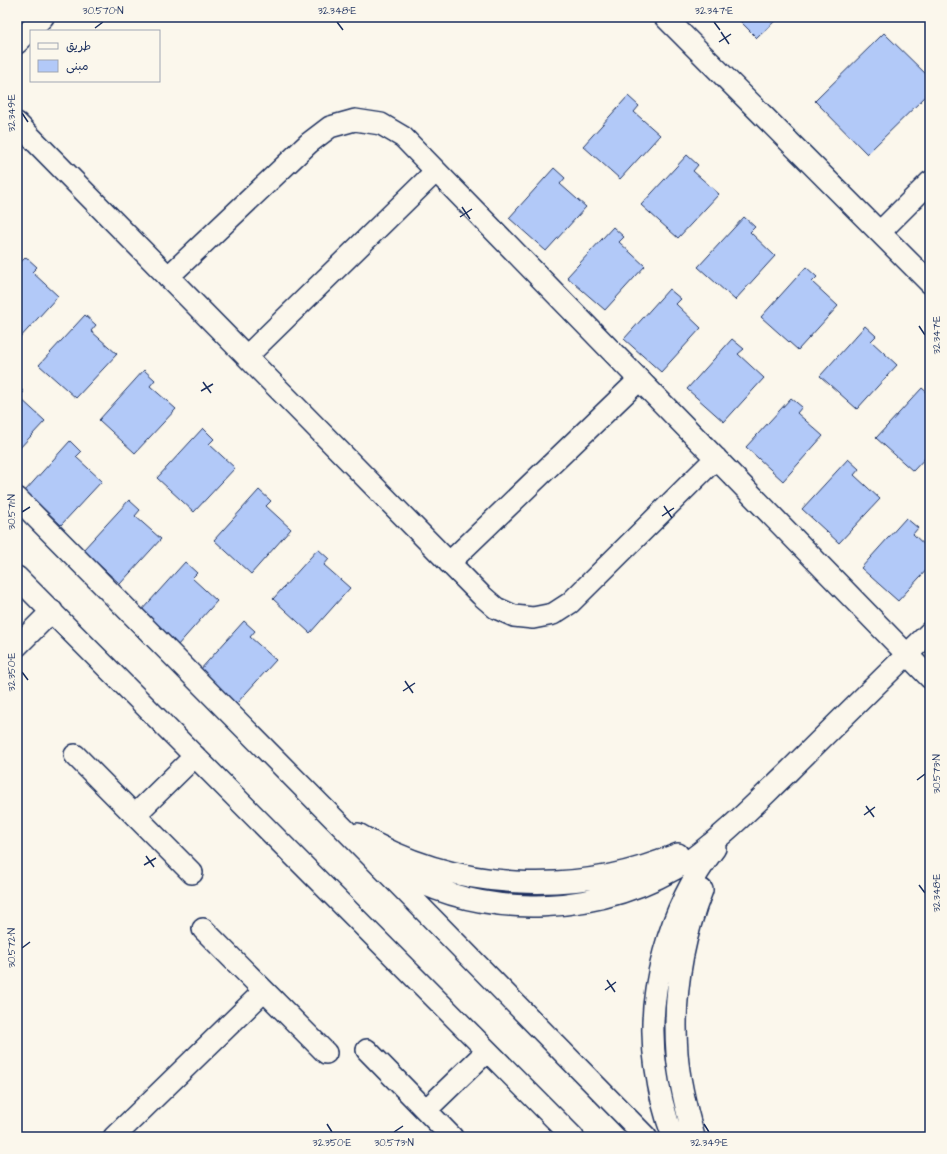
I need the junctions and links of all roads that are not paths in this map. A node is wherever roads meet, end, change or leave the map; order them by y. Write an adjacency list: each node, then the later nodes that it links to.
1 (43, 17): 3 (street)
2 (665, 17): 7 (street)
3 (17, 43)
4 (17, 123): 8 (street)
5 (436, 171): 8 (street); 10 (street); 11 (street)
6 (930, 182): 7 (street)
7 (880, 232): 9 (street)
8 (168, 277): 10 (street)
9 (930, 283)
10 (247, 356): 14 (street)
11 (639, 380): 12 (street); 14 (street)
12 (716, 458): 14 (street); 19 (street)
13 (17, 498): 24 (street)
14 (449, 562)
15 (17, 576): 16 (street)
16 (52, 612): 18 (street); 22 (street)
17 (930, 632): 19 (street)
18 (17, 646)
19 (907, 655): 20 (street); 25 (street)
20 (930, 678)
21 (75, 755): 23 (street)
22 (195, 756): 23 (street); 31 (street)
23 (135, 816): 27 (street)
24 (335, 819): 25 (street); 26 (street)
25 (732, 827): 26 (street); 38 (street); 39 (street)
26 (369, 854): 37 (street)
27 (192, 873)
28 (203, 929): 29 (street)
29 (264, 991): 32 (street); 34 (street)
30 (367, 1050): 33 (street)
31 (487, 1051): 33 (street); 36 (street)
32 (326, 1054)
33 (426, 1110): 35 (street)
34 (114, 1137)
35 (452, 1137)
36 (573, 1137)
37 (646, 1137)
38 (673, 1137)
39 (694, 1137)

